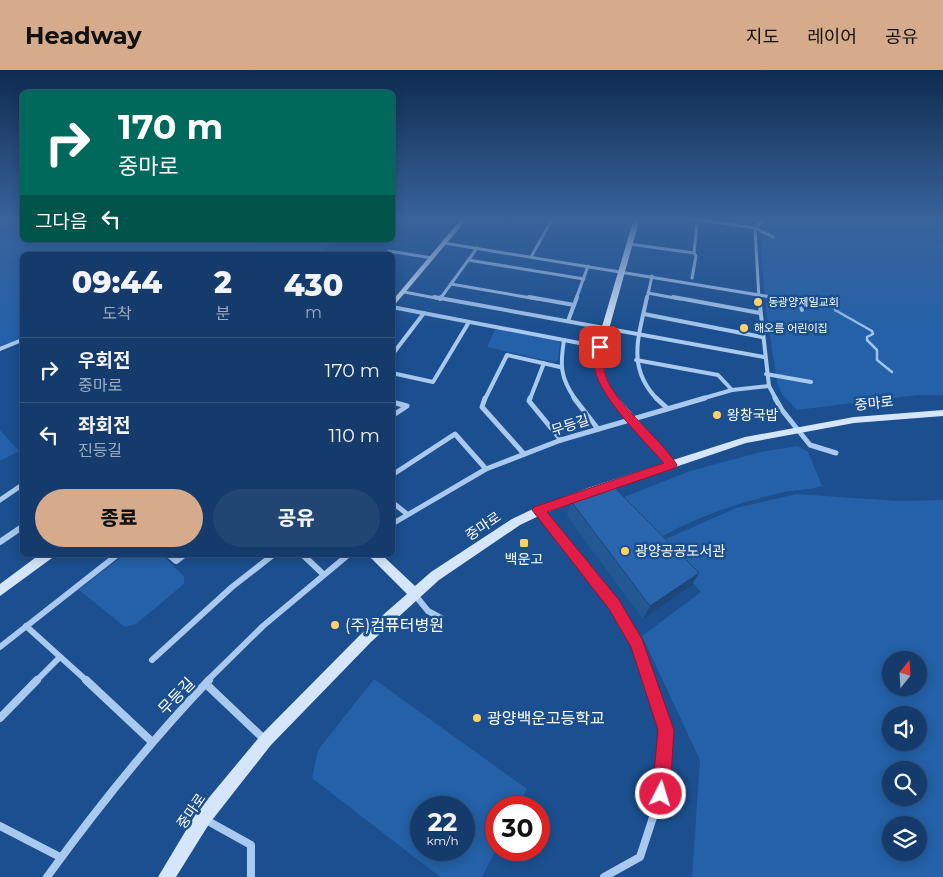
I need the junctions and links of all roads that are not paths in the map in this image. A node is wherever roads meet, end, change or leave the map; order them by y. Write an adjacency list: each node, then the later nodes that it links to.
1 (418, 256): 8 (street)
2 (471, 256): 9 (street)
3 (524, 256): 7 (street)
4 (626, 256): 11 (street)
5 (696, 256): 13 (street)
6 (755, 256): 18 (street)
7 (532, 257): 10 (street)
8 (432, 258): 16 (street)
9 (468, 260): 14 (street); 15 (street)
10 (588, 266): 11 (street); 14 (street)
11 (622, 271): 12 (street); 29 (street)
12 (652, 276): 17 (street); 18 (street)
13 (692, 278)
14 (584, 279): 21 (street)
15 (451, 284): 19 (street); 21 (street)
16 (404, 292): 19 (street); 20 (street)
17 (648, 293): 25 (street); 26 (street)
18 (759, 294): 23 (street); 25 (street)
19 (440, 299): 27 (street)
20 (395, 303)
21 (574, 306): 27 (street)
22 (395, 308): 24 (street)
23 (802, 310)
24 (424, 313): 28 (street); 36 (street)
25 (760, 313): 31 (street)
26 (644, 314): 30 (street); 31 (street)
27 (568, 321): 29 (street)
28 (469, 322): 32 (street); 41 (street)
29 (606, 328): 30 (street); 34 (street)
30 (640, 335): 37 (street); 38 (street)
31 (762, 337): 37 (street)
32 (564, 340): 34 (street); 40 (street)
33 (20, 342): 35 (street)
34 (600, 347): 50 (street)
35 (0, 349)
36 (395, 351)
37 (764, 358): 42 (street)
38 (636, 360): 45 (street); 47 (street)
39 (544, 363): 40 (street); 53 (street); 55 (street)
40 (560, 366): 51 (street)
41 (395, 374)
42 (766, 374): 43 (street); 44 (street)
43 (811, 382)
44 (769, 386): 45 (street, 무등길); 52 (street)
45 (732, 390): 47 (street, 무등길)
46 (395, 403): 49 (street)
47 (667, 408): 50 (street, 무등길)
48 (943, 413): 52 (street, 중마로)
49 (395, 414)
50 (631, 419): 51 (street, 무등길); 56 (street)
51 (598, 429): 53 (street, 무등길)
52 (797, 430): 54 (street); 56 (street, 중마로)
53 (561, 440): 55 (street, 무등길)
54 (836, 453)
55 (524, 454): 57 (street, 무등길)
56 (671, 465): 62 (street, 중마로)
57 (486, 469): 58 (street); 63 (street, 무등길)
58 (395, 473)
59 (20, 487): 60 (street)
60 (0, 500)
61 (395, 504): 63 (street)
62 (538, 510): 77 (street, 중마로); 93 (street)
63 (407, 514): 64 (street, 무등길)
64 (395, 522)
65 (20, 528): 66 (street)
66 (0, 542)
67 (45, 557): 76 (street)
68 (114, 557): 79 (street)
69 (171, 557): 70 (street)
70 (181, 557)
71 (270, 557): 82 (street)
72 (305, 557): 75 (street)
73 (345, 557): 75 (street, 무등길)
74 (376, 557): 77 (street)
75 (323, 574): 83 (street, 무등길)
76 (0, 592)
77 (415, 594): 78 (street); 85 (street, 중마로)
78 (441, 618)
79 (26, 626): 80 (street); 81 (street)
80 (0, 647)
81 (60, 657): 84 (street); 86 (street)
82 (152, 660)
83 (206, 684): 85 (street); 86 (street, 무등길)
84 (0, 718)
85 (266, 740): 87 (street, 중마로)
86 (151, 741): 89 (street, 무등길)
87 (203, 818): 91 (street, 중마로); 92 (street)
88 (0, 826): 89 (street)
89 (60, 857): 90 (street, 무등길)
90 (47, 877)
91 (166, 877)
92 (251, 877)
93 (604, 877)

